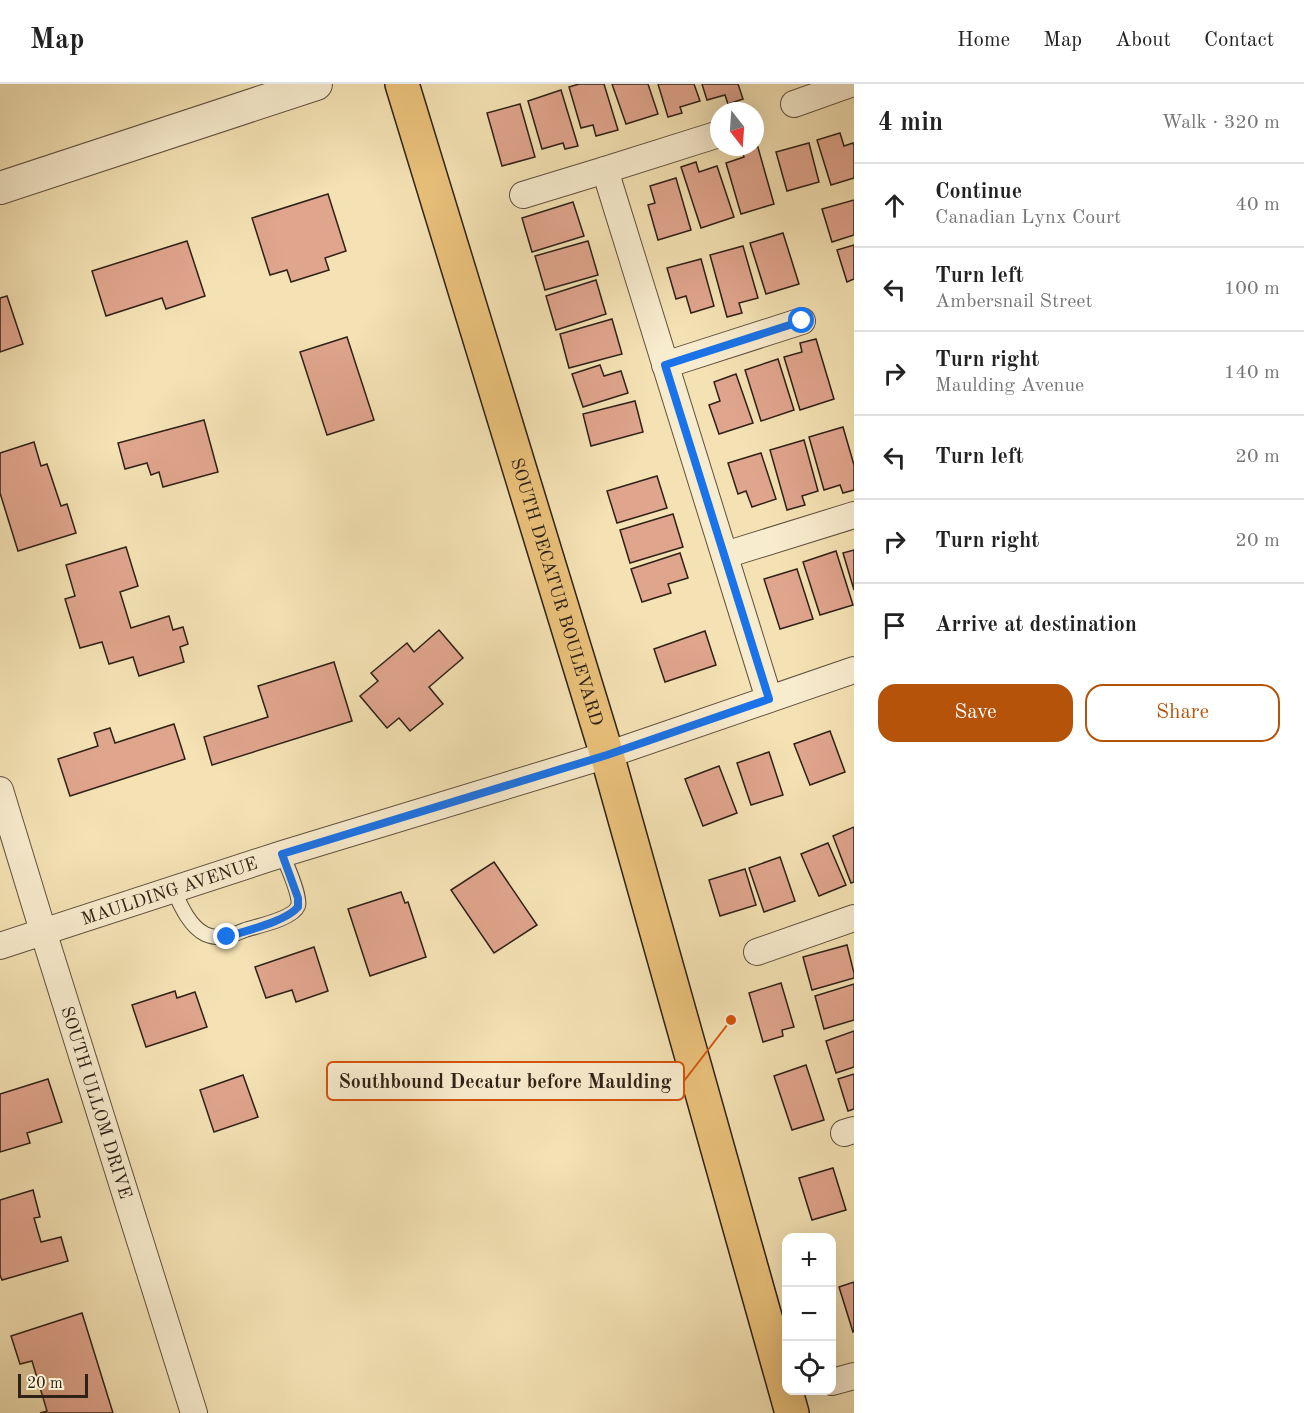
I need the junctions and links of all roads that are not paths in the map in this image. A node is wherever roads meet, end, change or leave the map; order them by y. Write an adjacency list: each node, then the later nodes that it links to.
1 (316, 84): 7 (street)
2 (402, 84): 15 (main road, SOUTH DECATUR BOULEVARD)
3 (850, 84): 4 (street)
4 (794, 104)
5 (710, 137): 6 (street)
6 (605, 170): 8 (street); 10 (street)
7 (0, 188)
8 (523, 195)
9 (802, 321): 10 (street)
10 (665, 365): 12 (street)
11 (854, 515): 12 (street)
12 (725, 555): 14 (street)
13 (854, 670): 14 (street, MAULDING AVENUE)
14 (769, 699): 15 (street, MAULDING AVENUE)
15 (607, 755): 17 (street, MAULDING AVENUE); 25 (main road, SOUTH DECATUR BOULEVARD)
16 (0, 790): 20 (street, SOUTH ULLOM DRIVE)
17 (282, 854): 18 (street, MAULDING AVENUE); 18 (lane)
18 (173, 889): 20 (street, MAULDING AVENUE)
19 (854, 918): 22 (street)
20 (43, 932): 21 (street, MAULDING AVENUE); 26 (street, SOUTH ULLOM DRIVE)
21 (0, 946)
22 (757, 952)
23 (854, 1377): 24 (street)
24 (836, 1381)
25 (792, 1399)
26 (194, 1413)

